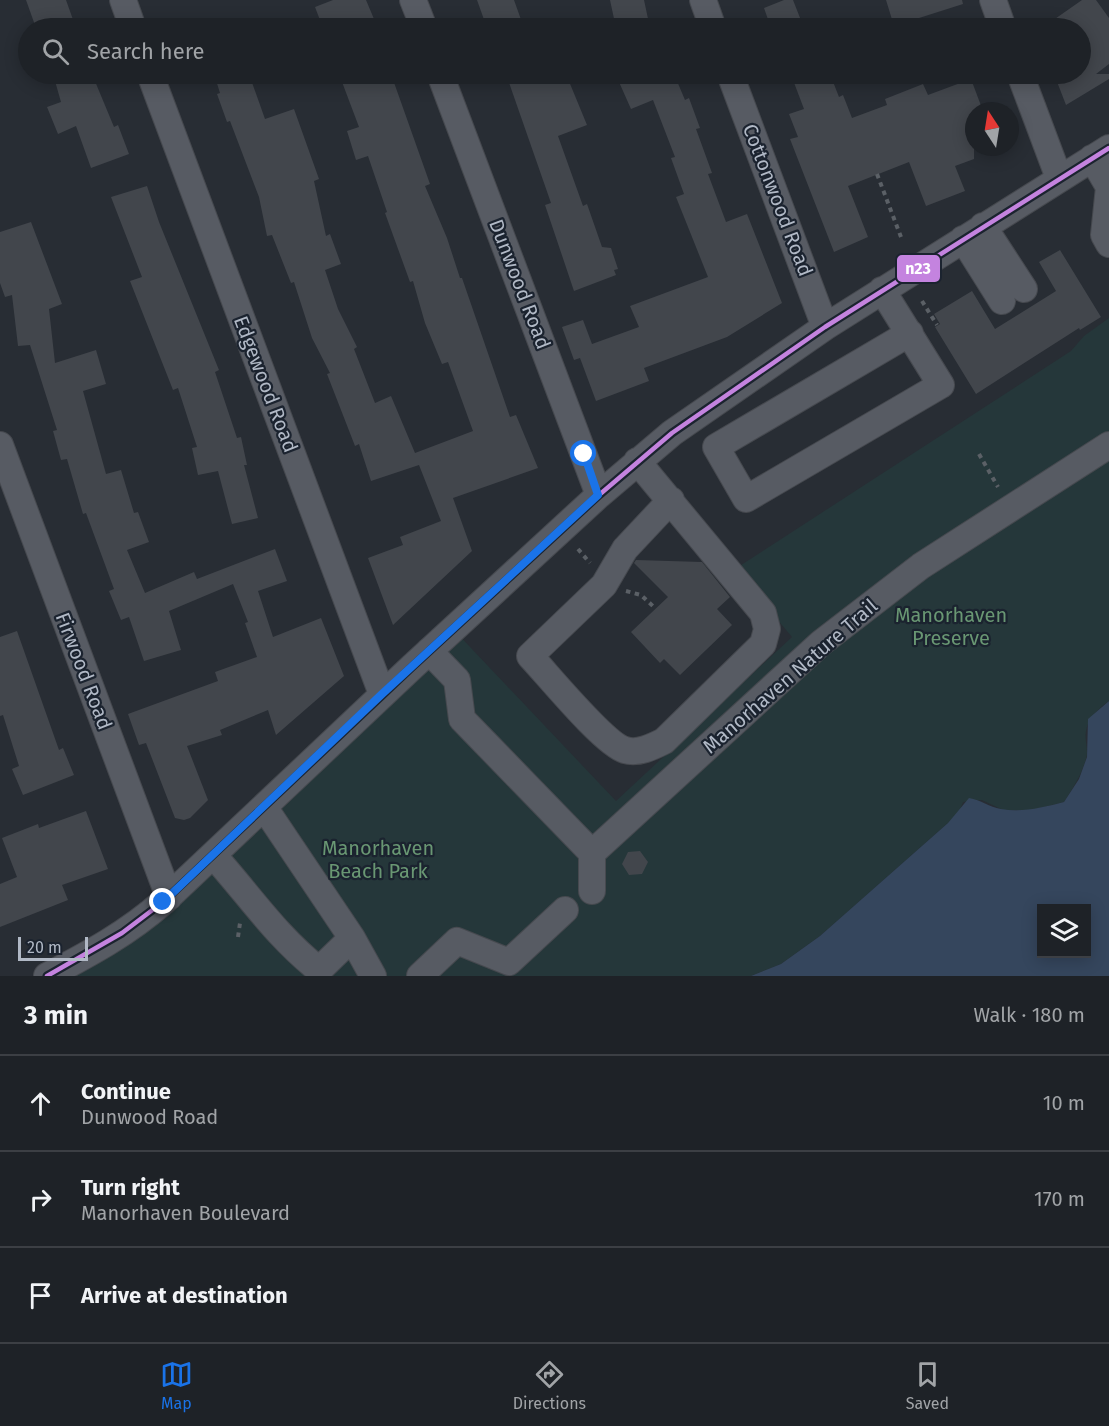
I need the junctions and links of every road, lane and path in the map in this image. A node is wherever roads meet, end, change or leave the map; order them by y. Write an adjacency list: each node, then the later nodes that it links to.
1 (123, 0): 5 (street)
2 (413, 0): 6 (street)
3 (703, 0): 7 (street)
4 (993, 0): 8 (street)
5 (130, 18)
6 (419, 18)
7 (709, 18)
8 (999, 18)
9 (154, 84): 38 (street, Edgewood Road)
10 (444, 84): 32 (street, Dunwood Road)
11 (734, 84): 24 (street, Cottonwood Road)
12 (1024, 84): 15 (street)
13 (1100, 153): 15 (street); 18 (street)
14 (877, 174): 17 (path)
15 (1059, 178): 16 (street)
16 (973, 233): 19 (street); 20 (street); 22 (street)
17 (901, 237)
18 (1109, 244)
19 (1024, 289)
20 (882, 290): 24 (street); 25 (street)
21 (922, 301): 23 (path)
22 (1002, 301)
23 (937, 326)
24 (825, 327): 26 (street)
25 (910, 333): 29 (street); 29 (street)
26 (699, 412): 29 (street); 31 (street)
27 (1109, 445): 34 (street, Manorhaven Nature Trail)
28 (0, 446): 43 (street, Firwood Road)
29 (716, 447)
30 (979, 454): 34 (path)
31 (637, 461): 32 (street); 33 (street)
32 (598, 495): 37 (street)
33 (671, 500): 33 (street)
34 (1011, 508): 40 (street, Manorhaven Nature Trail)
35 (578, 549): 36 (path)
36 (590, 563)
37 (429, 651): 38 (street); 40 (street)
38 (382, 694): 39 (street)
39 (264, 807): 41 (street); 45 (street)
40 (592, 853): 42 (street)
41 (213, 855): 43 (street); 45 (street)
42 (592, 891)
43 (169, 897): 46 (street)
44 (566, 910): 48 (street)
45 (352, 938): 47 (street)
46 (47, 976)
47 (373, 976)
48 (420, 976)

